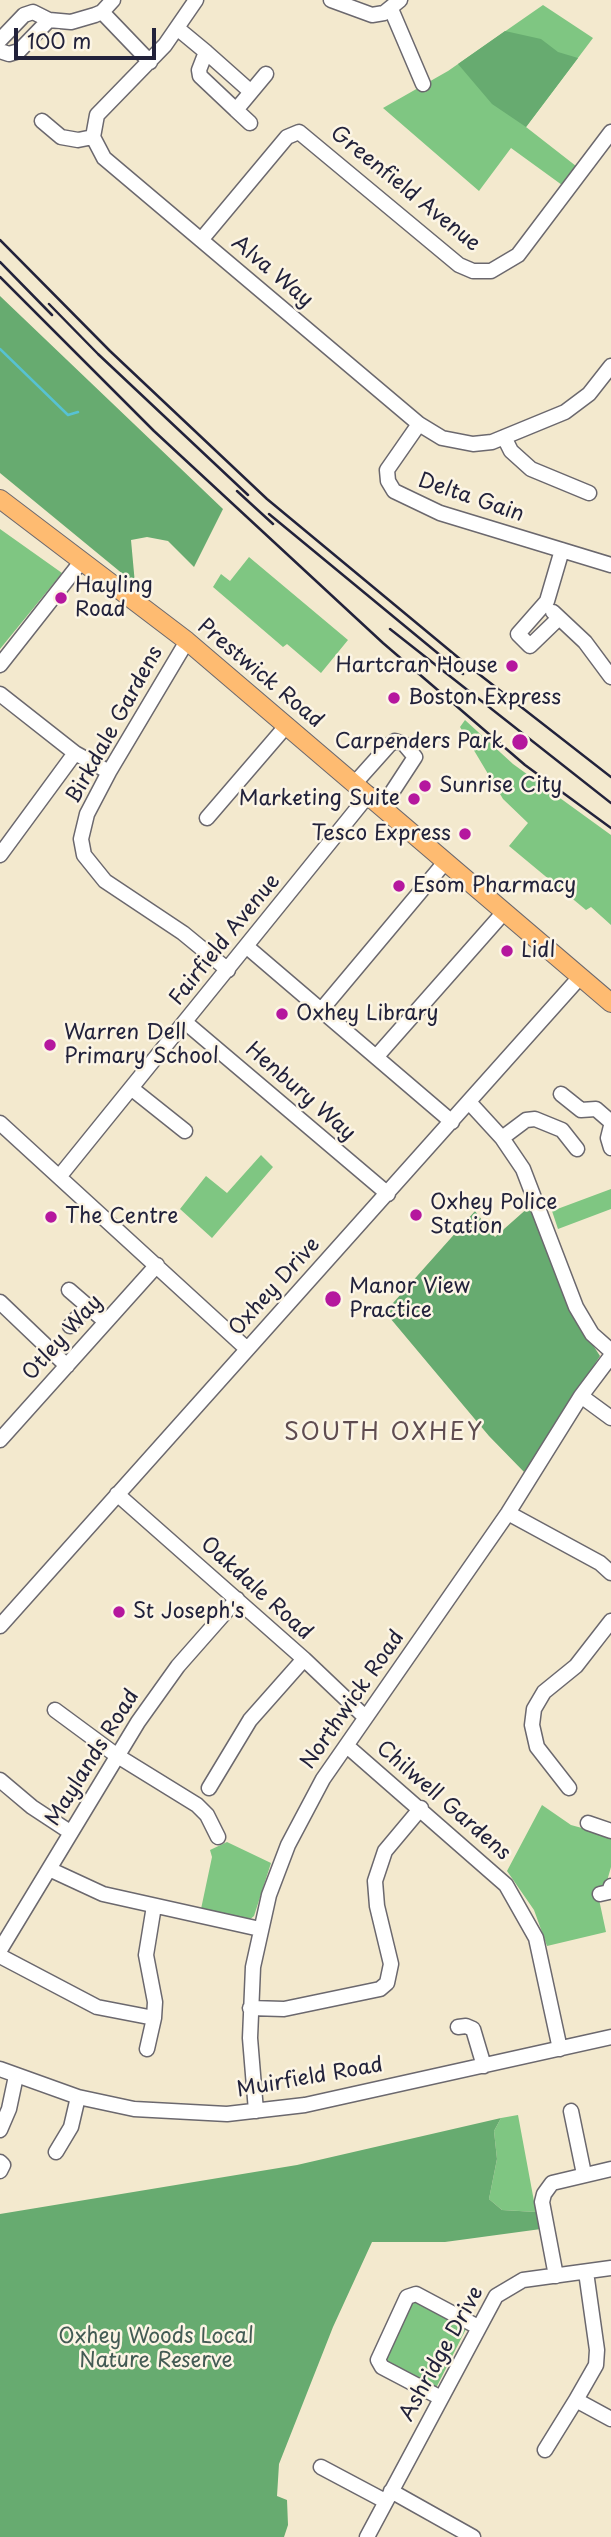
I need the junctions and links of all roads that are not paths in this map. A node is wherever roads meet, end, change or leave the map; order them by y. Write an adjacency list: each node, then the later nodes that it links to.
1 (113, 0): 5 (street)
2 (196, 0): 7 (street)
3 (331, 0): 4 (street)
4 (395, 4): 13 (street)
5 (102, 12): 6 (street); 11 (street)
6 (48, 20): 8 (street); 9 (street)
7 (177, 28): 10 (street); 11 (street)
8 (0, 40)
9 (0, 51)
10 (206, 52): 14 (street); 15 (street)
11 (150, 62): 19 (street)
12 (266, 75): 14 (street)
13 (423, 84)
14 (251, 92): 15 (street)
15 (236, 110): 17 (street)
16 (42, 121): 19 (street)
17 (250, 123)
18 (611, 132): 20 (street, Greenfield Avenue)
19 (93, 137): 20 (street, Alva Way)
20 (201, 240): 22 (street, Alva Way)
21 (611, 366): 23 (street, Alva Way)
22 (419, 424): 23 (street, Alva Way); 26 (street, Delta Gain)
23 (504, 437): 24 (street)
24 (589, 493)
25 (0, 499): 27 (main road, Prestwick Road)
26 (562, 551): 28 (street, Delta Gain); 29 (street)
27 (81, 562): 31 (main road, Prestwick Road); 32 (street)
28 (611, 565)
29 (547, 601): 30 (street); 30 (street)
30 (559, 618): 33 (street)
31 (187, 641): 35 (main road, Prestwick Road); 37 (street, Birkdale Gardens)
32 (0, 664)
33 (611, 677)
34 (0, 694): 36 (street)
35 (287, 725): 38 (main road, Prestwick Road); 40 (street)
36 (75, 753): 37 (street); 41 (street)
37 (110, 772): 45 (street, Birkdale Gardens)
38 (362, 788): 39 (main road, Prestwick Road); 39 (street, Fairfield Avenue); 44 (street, Fairfield Avenue)
39 (383, 806): 42 (main road, Prestwick Road)
40 (207, 818)
41 (0, 855)
42 (446, 861): 43 (main road, Prestwick Road); 48 (street)
43 (505, 911): 46 (main road, Prestwick Road); 50 (street)
44 (246, 946): 45 (street, Fairfield Avenue); 48 (street)
45 (228, 970): 49 (street, Fairfield Avenue)
46 (580, 977): 47 (main road, Prestwick Road); 53 (street, Oxhey Drive)
47 (611, 1003)
48 (322, 1009): 50 (street)
49 (185, 1022): 51 (street, Fairfield Avenue); 62 (street, Henbury Way)
50 (377, 1056): 54 (street)
51 (131, 1088): 57 (street); 61 (street, Fairfield Avenue)
52 (561, 1094): 56 (street)
53 (469, 1102): 54 (street, Oxhey Drive); 58 (street)
54 (452, 1122): 62 (street, Oxhey Drive)
55 (0, 1123): 61 (street)
56 (611, 1124): 59 (street)
57 (185, 1131)
58 (502, 1138): 60 (street); 70 (street)
59 (611, 1148)
60 (577, 1149)
61 (59, 1177): 63 (street)
62 (388, 1194): 69 (street, Oxhey Drive)
63 (157, 1265): 67 (street, Otley Way); 69 (street)
64 (69, 1290): 66 (street)
65 (0, 1302): 71 (street)
66 (88, 1305): 67 (street); 68 (street)
67 (106, 1322): 71 (street, Otley Way)
68 (70, 1326)
69 (247, 1349): 75 (street, Oxhey Drive)
70 (611, 1354): 72 (street, Northwick Road)
71 (66, 1366): 74 (street, Otley Way)
72 (581, 1396): 73 (street); 76 (street, Northwick Road)
73 (611, 1418)
74 (0, 1440)
75 (117, 1494): 78 (street, Oakdale Road); 80 (street, Oxhey Drive)
76 (508, 1513): 77 (street); 83 (street, Northwick Road)
77 (611, 1573)
78 (237, 1599): 81 (street, Oakdale Road); 85 (street, Maylands Road)
79 (611, 1621): 88 (street)
80 (0, 1626)
81 (304, 1659): 83 (street, Oakdale Road); 87 (street)
82 (55, 1710): 85 (street)
83 (365, 1717): 84 (street, Northwick Road)
84 (346, 1746): 89 (street, Chilwell Gardens); 96 (street, Northwick Road)
85 (116, 1755): 92 (street, Maylands Road); 93 (street)
86 (0, 1780): 92 (street)
87 (208, 1788)
88 (569, 1788)
89 (421, 1808): 99 (street); 104 (street, Chilwell Gardens)
90 (588, 1823): 91 (street)
91 (611, 1831)
92 (70, 1832): 94 (street, Maylands Road)
93 (218, 1837)
94 (49, 1869): 95 (street); 97 (street, Maylands Road)
95 (154, 1906): 96 (street); 100 (street)
96 (260, 1929): 99 (street, Northwick Road)
97 (2, 1943)
98 (0, 1956): 100 (street)
99 (250, 2008): 109 (street, Northwick Road)
100 (154, 2018): 103 (street)
101 (458, 2027): 105 (street)
102 (611, 2037): 104 (street, Muirfield Road)
103 (147, 2049)
104 (560, 2049): 105 (street, Muirfield Road)
105 (484, 2066): 109 (street, Muirfield Road)
106 (0, 2068): 107 (street, Muirfield Road)
107 (16, 2076): 108 (street, Muirfield Road); 111 (street)
108 (78, 2097): 109 (street, Muirfield Road); 112 (street)
109 (256, 2111)
110 (571, 2111): 116 (street)
111 (0, 2130)
112 (56, 2152)
113 (0, 2162): 115 (street)
114 (611, 2169): 116 (street)
115 (0, 2171)
116 (584, 2174): 119 (street)
117 (611, 2268): 118 (street, Ashridge Drive)
118 (586, 2272): 119 (street, Ashridge Drive); 122 (street)
119 (556, 2276): 120 (street, Ashridge Drive)
120 (478, 2328): 121 (street, Ashridge Drive); 121 (street)
121 (441, 2398): 126 (street, Ashridge Drive)
122 (576, 2400): 123 (street); 124 (street)
123 (611, 2419)
124 (545, 2450)
125 (321, 2467): 126 (street)
126 (388, 2496): 127 (street, Ashridge Drive); 128 (street)
127 (367, 2537)
128 (473, 2537)

